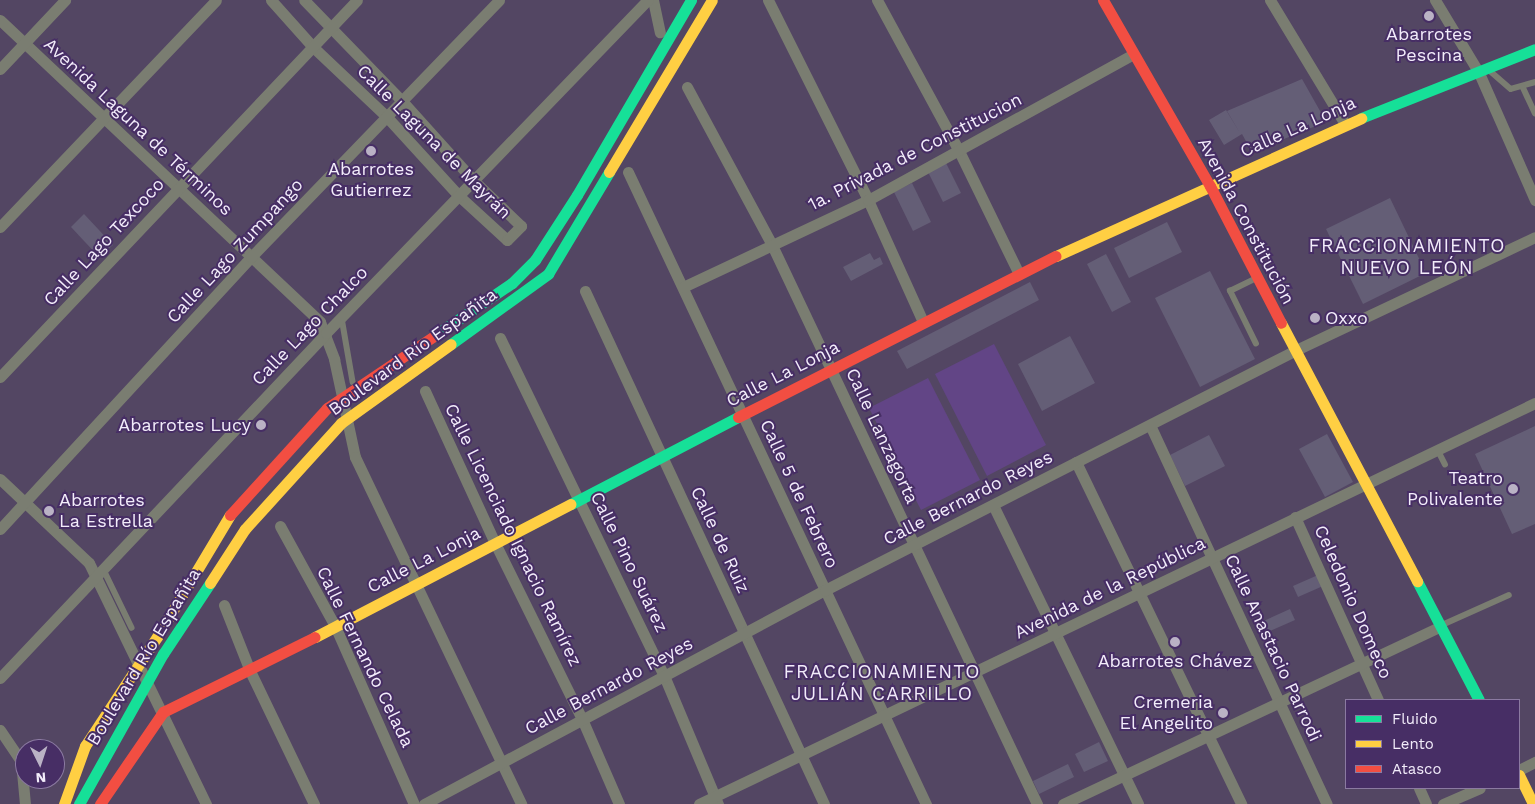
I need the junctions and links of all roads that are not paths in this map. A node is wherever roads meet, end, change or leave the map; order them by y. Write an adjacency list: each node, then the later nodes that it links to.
1 (65, 0): 19 (street)
2 (216, 0): 31 (street)
3 (271, 0): 20 (street, Calle Laguna de Mayrán)
4 (304, 0): 17 (street, Calle Laguna de Mayrán)
5 (357, 0): 17 (street, Calle Lago Texcoco)
6 (499, 0): 28 (street, Calle Lago Zumpango)
7 (648, 0): 35 (street, Calle Lago Chalco)
8 (653, 0): 18 (street)
9 (692, 0): 101 (main road, Boulevard Río Españita)
10 (712, 0): 114 (main road, Boulevard Río Españita)
11 (768, 0): 39 (street)
12 (877, 0): 33 (street)
13 (1103, 0): 22 (main road, Avenida Constitución)
14 (1270, 0): 32 (street)
15 (1435, 0): 24 (street)
16 (0, 20): 19 (street, Avenida Laguna de Términos)
17 (330, 29): 20 (street, Calle Lago Texcoco); 28 (street, Calle Laguna de Mayrán)
18 (660, 32)
19 (24, 43): 23 (street); 31 (street, Avenida Laguna de Términos)
20 (313, 47): 30 (street, Calle Laguna de Mayrán); 37 (street, Calle Lago Texcoco)
21 (1535, 49): 24 (main road, Calle La Lonja)
22 (1134, 54): 33 (street, 1a. Privada de Constitucion); 36 (main road, Avenida Constitución)
23 (0, 69)
24 (1484, 71): 27 (lane); 32 (main road, Calle La Lonja); 40 (street)
25 (1535, 82): 27 (lane)
26 (687, 87): 43 (street, Calle Lanzagorta)
27 (1523, 87): 29 (lane)
28 (401, 100): 30 (street, Calle Lago Zumpango); 35 (street, Calle Laguna de Mayrán)
29 (1535, 113)
30 (386, 116): 38 (street, Calle Laguna de Mayrán); 44 (street, Calle Lago Zumpango)
31 (104, 118): 37 (street, Avenida Laguna de Términos); 41 (street)
32 (1345, 124): 36 (main road, Calle La Lonja)
33 (959, 151): 39 (street, 1a. Privada de Constitucion); 45 (street)
34 (628, 172): 47 (street, Calle 5 de Febrero)
35 (474, 181): 38 (street, Calle Lago Chalco); 38 (street, Calle Laguna de Mayrán)
36 (1210, 186): 45 (main road, Calle La Lonja); 46 (main road, Avenida Constitución)
37 (178, 189): 44 (street, Avenida Laguna de Términos); 56 (street, Calle Lago Texcoco)
38 (459, 196): 49 (street, Calle Lago Chalco)
39 (868, 200): 43 (street, 1a. Privada de Constitucion); 50 (street)
40 (1535, 200)
41 (0, 227)
42 (1535, 237): 54 (street, Calle Bernardo Reyes)
43 (771, 244): 47 (street, 1a. Privada de Constitucion); 55 (street, Calle Lanzagorta)
44 (251, 257): 51 (street, Avenida Laguna de Términos); 69 (street, Calle Lago Zumpango)
45 (1019, 274): 50 (main road, Calle La Lonja)
46 (1257, 278): 53 (lane); 54 (main road, Avenida Constitución)
47 (683, 287): 60 (street, Calle 5 de Febrero)
48 (585, 291): 63 (street, Calle de Ruiz)
49 (342, 316): 51 (street, Calle Lago Chalco); 57 (lane)
50 (923, 322): 55 (main road, Calle La Lonja)
51 (326, 333): 77 (street, Calle Lago Chalco); 78 (street, Avenida Laguna de Términos)
52 (500, 338): 68 (street, Calle Pino Suárez)
53 (1256, 344)
54 (1296, 350): 61 (street, Calle Bernardo Reyes); 67 (main road, Avenida Constitución)
55 (831, 369): 60 (main road, Calle La Lonja); 75 (street, Calle Lanzagorta)
56 (0, 377)
57 (353, 382)
58 (425, 391): 74 (street, Calle Licenciado Ignacio Ramírez)
59 (1535, 403): 62 (street, Avenida de la República)
60 (743, 414): 63 (main road, Calle La Lonja); 79 (street, Calle 5 de Febrero)
61 (1150, 425): 64 (street, Calle Bernardo Reyes); 76 (street, Calle Anastacio Parrodi)
62 (1438, 450): 65 (lane); 67 (street, Avenida de la República)
63 (662, 456): 68 (main road, Calle La Lonja); 86 (street, Calle de Ruiz)
64 (1076, 462): 70 (street, Calle Bernardo Reyes); 80 (street)
65 (1445, 464)
66 (0, 479): 69 (street)
67 (1365, 485): 71 (street, Avenida de la República); 84 (main road, Avenida Constitución)
68 (579, 498): 74 (main road, Calle La Lonja); 92 (street, Calle Pino Suárez)
69 (26, 504): 73 (street, Calle Lago Zumpango); 77 (street)
70 (993, 505): 75 (street, Calle Bernardo Reyes); 87 (street)
71 (1296, 517): 76 (street, Avenida de la República); 88 (street, Celedonio Domeco)
72 (280, 526): 83 (street, Calle Fernando Celada)
73 (0, 529)
74 (495, 543): 78 (main road, Calle La Lonja); 98 (street, Calle Licenciado Ignacio Ramírez)
75 (914, 545): 79 (street, Calle Bernardo Reyes); 90 (street, Calle Lanzagorta)
76 (1212, 558): 80 (street, Avenida de la República); 95 (street, Calle Anastacio Parrodi)
77 (100, 574): 85 (lane); 91 (street, Calle Lago Chalco); 96 (street)
78 (418, 583): 83 (main road, Calle La Lonja); 103 (street, Avenida Laguna de Términos)
79 (825, 590): 86 (street, Calle Bernardo Reyes); 97 (street, Calle 5 de Febrero)
80 (1141, 592): 87 (street, Avenida de la República); 100 (street)
81 (1509, 595): 84 (lane)
82 (224, 605): 89 (street)
83 (334, 626): 89 (main road, Calle La Lonja); 118 (street, Calle Fernando Celada)
84 (1439, 626): 88 (street); 94 (main road, Avenida Constitución)
85 (132, 628)
86 (744, 632): 92 (street, Calle Bernardo Reyes); 102 (street, Calle de Ruiz)
87 (1056, 633): 90 (street, Avenida de la República); 106 (street)
88 (1361, 663): 93 (street, Celedonio Domeco); 95 (street)
89 (250, 671): 96 (main road, Calle La Lonja); 117 (street)
90 (974, 672): 97 (street, Avenida de la República); 125 (street, Calle Lanzagorta)
91 (0, 678)
92 (665, 678): 98 (street, Calle Bernardo Reyes); 110 (street, Calle Pino Suárez)
93 (1378, 699)
94 (1478, 699)
95 (1279, 702): 100 (street); 129 (street, Calle Anastacio Parrodi)
96 (161, 709): 115 (main road); 116 (street)
97 (884, 715): 102 (street, Avenida de la República); 124 (street, Calle 5 de Febrero)
98 (582, 719): 103 (street, Calle Bernardo Reyes); 121 (street, Calle Licenciado Ignacio Ramírez)
99 (0, 730): 111 (street)
100 (1208, 736): 106 (street); 128 (street)
101 (85, 746): 112 (main road); 113 (main road, Boulevard Río Españita)
102 (801, 755): 110 (street, Avenida de la República); 123 (street, Calle de Ruiz)
103 (500, 762): 119 (street, Calle Bernardo Reyes); 120 (street, Avenida Laguna de Términos)
104 (1535, 762): 105 (street)
105 (1520, 770)
106 (1125, 775): 126 (street); 127 (street)
107 (1520, 777): 132 (main road)
108 (1419, 789): 130 (street)
109 (1478, 789): 131 (street)
110 (716, 800): 122 (street, Avenida de la República)
111 (25, 804)
112 (53, 804)
113 (64, 804)
114 (79, 804)
115 (100, 804)
116 (206, 804)
117 (314, 804)
118 (414, 804)
119 (424, 804)
120 (521, 804)
121 (619, 804)
122 (699, 804)
123 (824, 804)
124 (926, 804)
125 (1037, 804)
126 (1063, 804)
127 (1138, 804)
128 (1241, 804)
129 (1327, 804)
130 (1426, 804)
131 (1443, 804)
132 (1533, 804)

